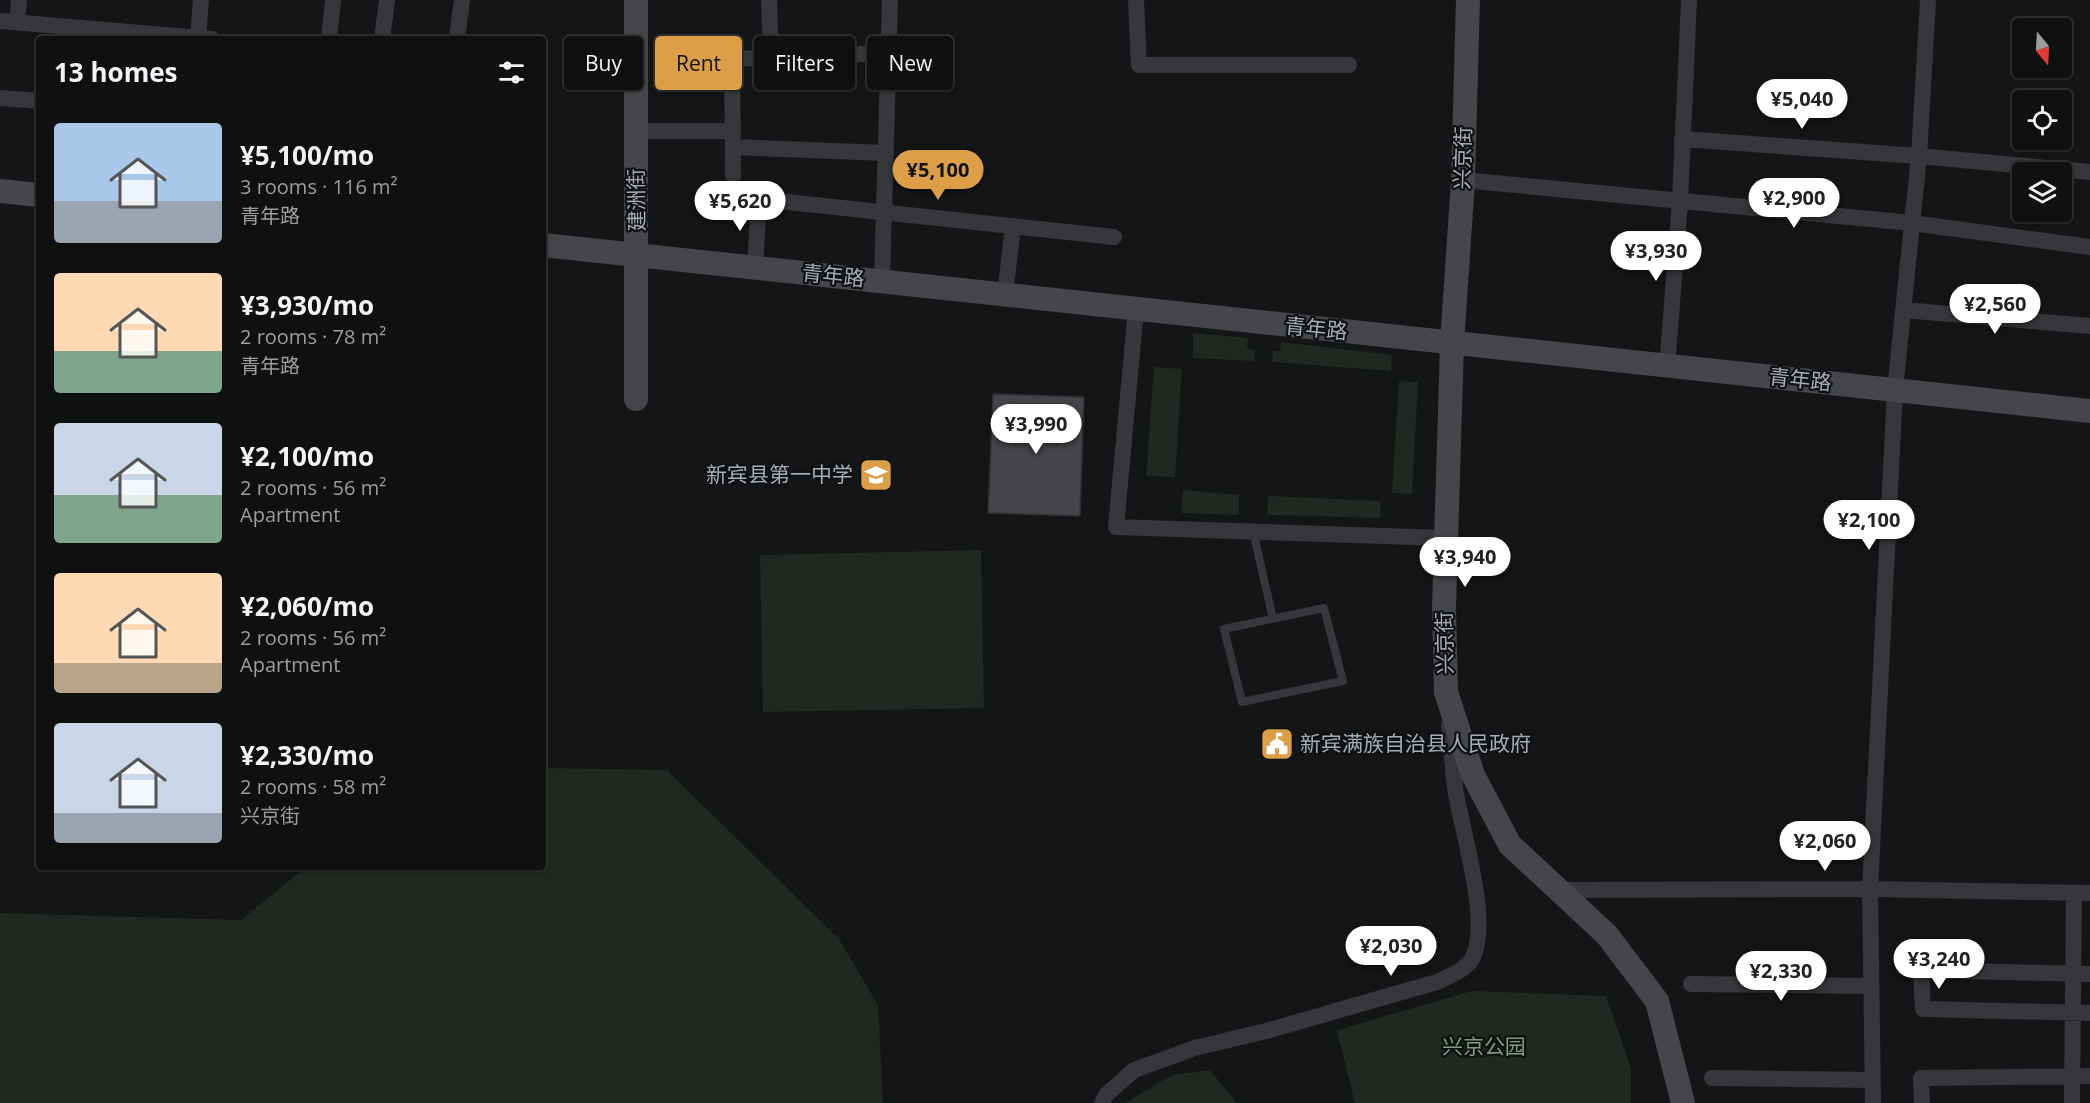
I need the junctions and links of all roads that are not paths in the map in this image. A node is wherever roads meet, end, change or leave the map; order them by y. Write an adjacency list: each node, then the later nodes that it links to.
1 (19, 0): 13 (street)
2 (201, 0): 15 (street)
3 (333, 0): 16 (street)
4 (387, 0): 17 (street)
5 (462, 0): 18 (street)
6 (636, 0): 26 (street, 建洲街)
7 (770, 0): 19 (street)
8 (890, 0): 20 (street)
9 (1136, 0): 22 (street)
10 (1468, 0): 33 (street, 兴京街)
11 (1689, 0): 28 (street)
12 (1928, 0): 30 (street)
13 (8, 22): 14 (street)
14 (169, 36)
15 (203, 36)
16 (329, 36)
17 (382, 36)
18 (457, 36)
19 (771, 36)
20 (890, 36)
21 (754, 58): 27 (street)
22 (1349, 65)
23 (889, 90): 29 (street)
24 (0, 98): 25 (street)
25 (36, 101)
26 (636, 131): 27 (street); 43 (street, 建洲街)
27 (733, 139): 29 (street); 32 (street)
28 (1682, 139): 30 (street); 36 (street)
29 (886, 153): 37 (street)
30 (1919, 156): 31 (street); 38 (street)
31 (2090, 172)
32 (733, 176)
33 (1462, 180): 36 (street); 50 (street, 兴京街)
34 (0, 191): 35 (street)
35 (36, 195)
36 (1680, 201): 38 (street); 51 (street)
37 (884, 212): 39 (street); 44 (street); 45 (street)
38 (1912, 223): 42 (street); 48 (street)
39 (1013, 226): 40 (street); 46 (street)
40 (1113, 237)
41 (546, 245): 43 (street, 青年路)
42 (2090, 247)
43 (638, 255): 44 (street, 青年路); 53 (street, 建洲街)
44 (755, 267): 45 (street, 青年路)
45 (882, 281): 46 (street, 青年路)
46 (1005, 295): 47 (street, 青年路)
47 (1136, 309): 50 (street, 青年路); 55 (street)
48 (1903, 310): 49 (street); 52 (street)
49 (2090, 326)
50 (1452, 344): 51 (street, 青年路); 56 (street, 兴京街)
51 (1667, 367): 52 (street, 青年路)
52 (1895, 390): 54 (street, 青年路); 59 (street)
53 (636, 399)
54 (2090, 411)
55 (1253, 531): 56 (street); 57 (lane)
56 (1446, 538): 58 (street, 兴京街)
57 (1273, 619): 57 (lane)
58 (1446, 692): 60 (street, 兴京街); 71 (street)
59 (1870, 889): 60 (street); 61 (street); 64 (street)
60 (1559, 890): 72 (street, 兴京街)
61 (2082, 893): 62 (street)
62 (2081, 974): 65 (street); 65 (street)
63 (1691, 984): 64 (street)
64 (1871, 986): 70 (street)
65 (2072, 1012): 66 (street); 67 (street)
66 (2090, 1013)
67 (2072, 1076): 68 (street); 74 (street); 75 (street)
68 (2090, 1076)
69 (1712, 1078): 70 (street)
70 (1873, 1080): 73 (street)
71 (1102, 1103)
72 (1683, 1103)
73 (1873, 1103)
74 (1922, 1103)
75 (2072, 1103)

